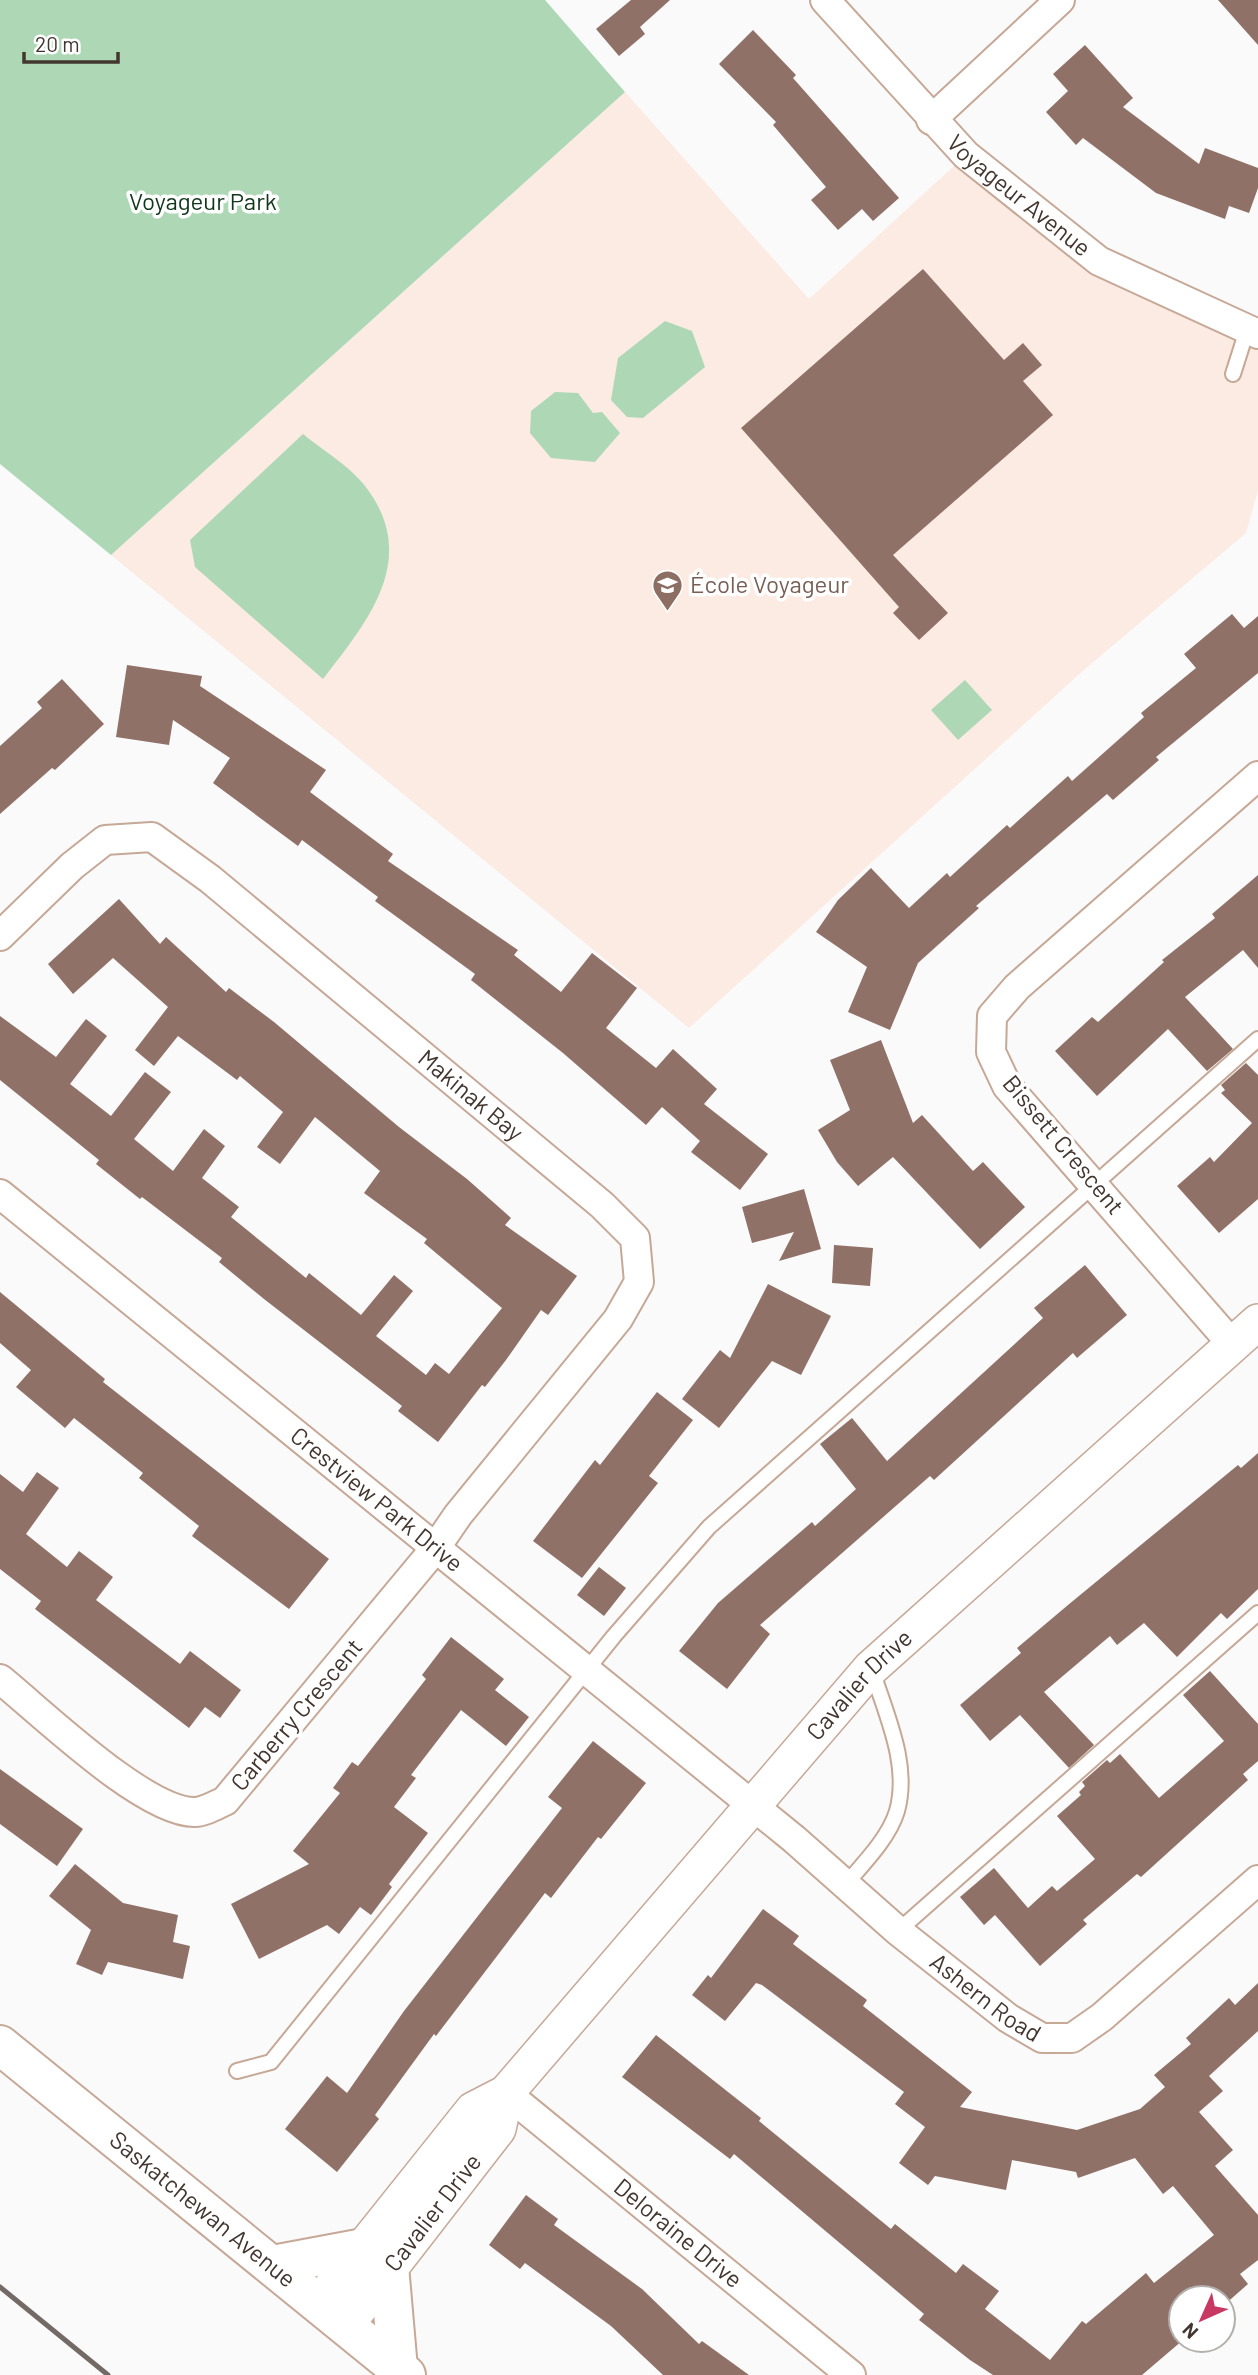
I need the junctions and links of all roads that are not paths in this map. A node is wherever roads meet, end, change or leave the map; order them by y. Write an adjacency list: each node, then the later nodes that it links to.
1 (825, 0): 3 (street, Voyageur Avenue)
2 (1060, 0): 3 (street)
3 (931, 120): 4 (street, Voyageur Avenue)
4 (1252, 332): 5 (lane)
5 (1233, 374)
6 (1258, 776): 9 (street, Bissett Crescent)
7 (0, 936): 12 (street, Makinak Bay)
8 (1258, 1039): 9 (lane)
9 (1094, 1183): 11 (street, Bissett Crescent); 15 (lane)
10 (0, 1194): 12 (street, Crestview Park Drive)
11 (1245, 1333): 14 (street, Cavalier Drive)
12 (434, 1550): 15 (street, Crestview Park Drive); 16 (street, Carberry Crescent)
13 (1258, 1613): 20 (lane)
14 (871, 1668): 17 (street, Cavalier Drive); 19 (lane)
15 (587, 1672): 17 (street, Crestview Park Drive); 22 (lane)
16 (0, 1679)
17 (752, 1807): 19 (street, Ashern Road); 23 (street, Cavalier Drive)
18 (1258, 1880): 20 (street, Ashern Road)
19 (845, 1885): 20 (street, Ashern Road)
20 (898, 1931)
21 (0, 2045): 25 (main road, Saskatchewan Avenue)
22 (237, 2071)
23 (506, 2093): 24 (street, Cavalier Drive); 28 (street, Deloraine Drive)
24 (376, 2257): 25 (main road); 26 (street, Cavalier Drive); 27 (main road)
25 (273, 2265): 26 (main road, Saskatchewan Avenue)
26 (332, 2314): 27 (main road, Saskatchewan Avenue)
27 (402, 2372)
28 (851, 2375)

